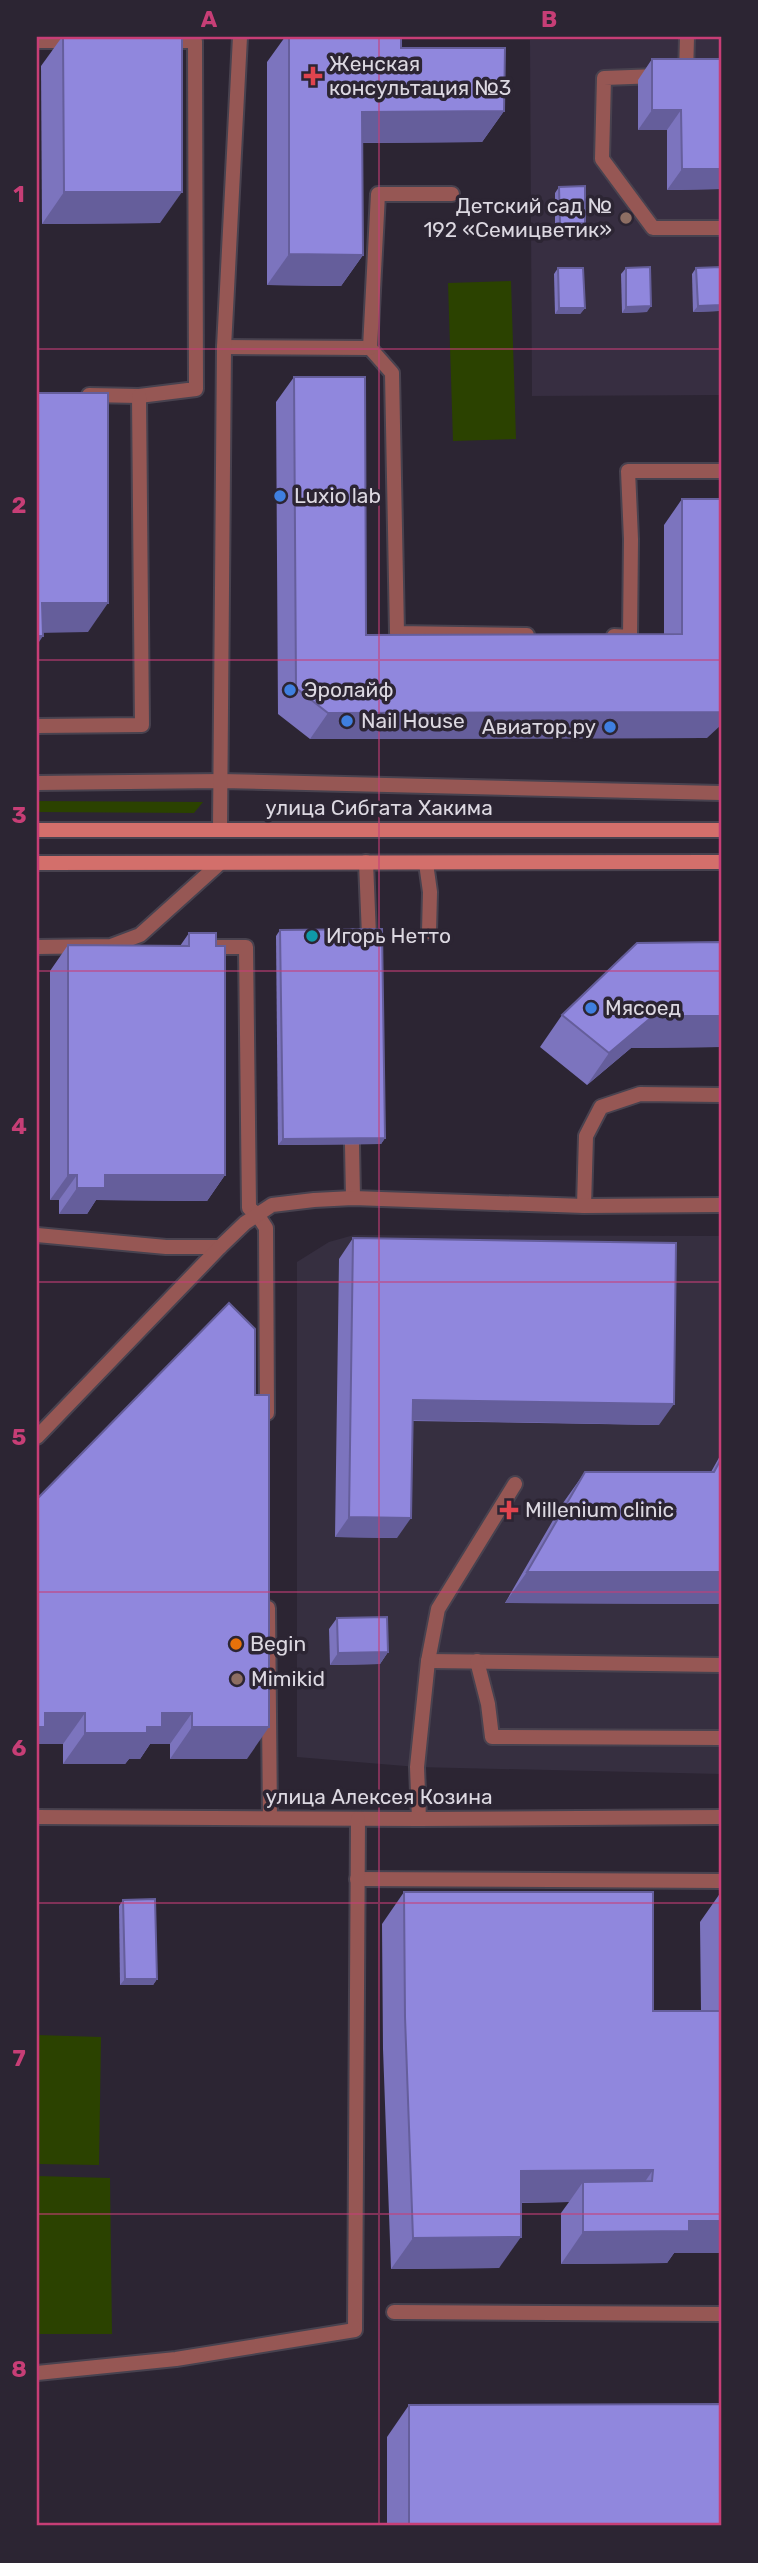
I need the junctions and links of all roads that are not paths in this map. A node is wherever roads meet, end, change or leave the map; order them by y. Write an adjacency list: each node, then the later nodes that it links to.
1 (240, 37): 8 (street)
2 (687, 37): 7 (street)
3 (37, 41): 4 (street)
4 (90, 41)
5 (156, 41): 11 (street)
6 (453, 194): 9 (street)
7 (721, 228)
8 (225, 347): 9 (street); 16 (street)
9 (370, 348): 13 (street)
10 (75, 395): 11 (street)
11 (139, 396): 15 (street)
12 (721, 471): 14 (street)
13 (548, 635)
14 (603, 636)
15 (37, 726)
16 (221, 781): 17 (street); 18 (street); 19 (street)
17 (37, 783)
18 (721, 793)
19 (220, 829): 20 (main road, улица Сибгата Хакима); 21 (main road, улица Сибгата Хакима)
20 (721, 830)
21 (37, 831)
22 (366, 862): 25 (main road); 26 (main road); 28 (street)
23 (721, 862): 26 (main road)
24 (37, 863): 25 (main road)
25 (220, 863): 32 (street)
26 (426, 863): 27 (street)
27 (429, 932)
28 (369, 936)
29 (151, 946): 32 (street)
30 (192, 946): 38 (street)
31 (37, 947): 32 (street)
32 (111, 952)
33 (721, 1095): 37 (street)
34 (352, 1144): 35 (street)
35 (353, 1198): 37 (street); 38 (street)
36 (721, 1205): 37 (street)
37 (584, 1206)
38 (257, 1214): 40 (street); 41 (street)
39 (37, 1235): 40 (street)
40 (220, 1247): 42 (street)
41 (267, 1430)
42 (37, 1437)
43 (515, 1484): 45 (street)
44 (268, 1597): 51 (street)
45 (428, 1661): 46 (street); 53 (street)
46 (477, 1661): 47 (street); 48 (street)
47 (721, 1665)
48 (721, 1738)
49 (37, 1817): 51 (street, улица Алексея Козина)
50 (721, 1817): 53 (street, улица Алексея Козина)
51 (270, 1818): 52 (street, улица Алексея Козина)
52 (358, 1819): 53 (street, улица Алексея Козина); 54 (street)
53 (419, 1819)
54 (357, 1879): 55 (street); 58 (street)
55 (721, 1881)
56 (394, 2312): 57 (street)
57 (721, 2314)
58 (37, 2373)

